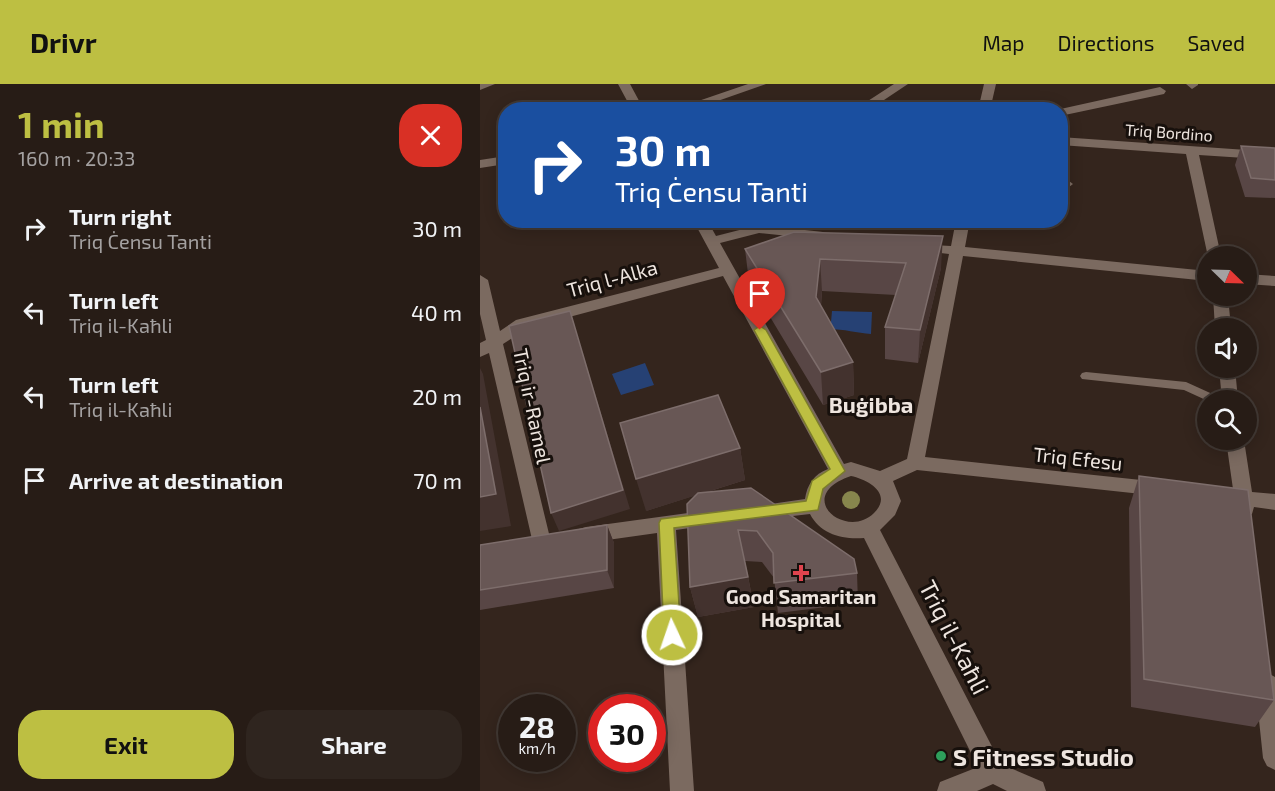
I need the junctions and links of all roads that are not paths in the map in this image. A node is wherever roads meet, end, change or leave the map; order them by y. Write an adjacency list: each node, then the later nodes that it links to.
1 (489, 84): 6 (street)
2 (624, 84): 8 (street)
3 (760, 84): 9 (street)
4 (902, 84): 10 (street)
5 (990, 84): 11 (street)
6 (480, 86)
7 (1160, 92): 12 (street)
8 (634, 102)
9 (703, 102)
10 (873, 102)
11 (986, 102)
12 (1068, 110)
13 (1068, 142): 14 (street, Triq Bordino)
14 (1192, 151): 15 (street, Triq Bordino); 25 (street)
15 (1275, 156)
16 (498, 161): 17 (street)
17 (480, 164)
18 (705, 228): 23 (street)
19 (749, 228): 23 (street)
20 (775, 228): 22 (street)
21 (962, 228): 26 (street)
22 (830, 237)
23 (712, 241): 27 (street)
24 (900, 245): 26 (street)
25 (1212, 246)
26 (958, 252): 28 (street); 37 (street)
27 (727, 270): 32 (street, Triq l-Alka); 38 (street)
28 (1197, 275)
29 (480, 280): 32 (street, Triq ir-Ramel)
30 (1257, 280): 31 (street)
31 (1275, 281)
32 (495, 342): 33 (street, Triq l-Alka); 48 (street, Triq ir-Ramel)
33 (480, 351)
34 (1086, 375): 35 (lane)
35 (1197, 391)
36 (1237, 450): 42 (street)
37 (915, 463): 39 (street, Triq Efesu); 40 (street, Triq Efesu)
38 (838, 471): 39 (street); 44 (street)
39 (880, 478): 46 (street)
40 (1174, 491)
41 (1209, 495): 42 (street)
42 (1244, 498): 43 (street); 47 (street)
43 (1275, 502)
44 (813, 506): 45 (street); 46 (street)
45 (666, 523): 48 (street); 53 (street)
46 (869, 527): 52 (street, Triq il-Kaħli)
47 (1248, 534)
48 (541, 542): 49 (street)
49 (520, 545)
50 (1264, 663): 51 (street)
51 (1275, 758)
52 (993, 772): 54 (street); 55 (street)
53 (681, 791)
54 (949, 791)
55 (1034, 791)

